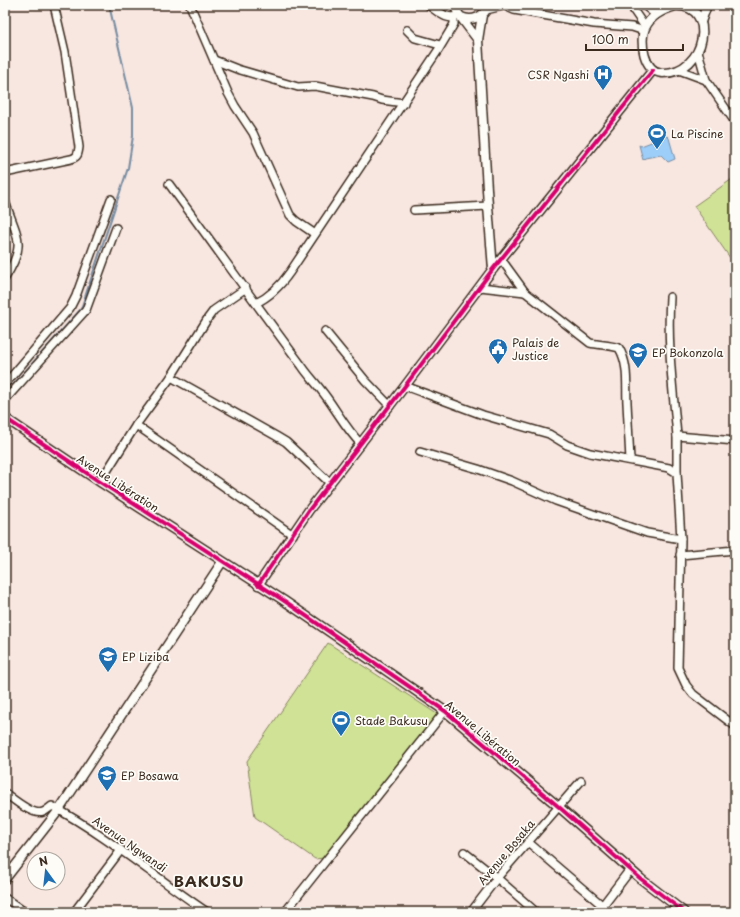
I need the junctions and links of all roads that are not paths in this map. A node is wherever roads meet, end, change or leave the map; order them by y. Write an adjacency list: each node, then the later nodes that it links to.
1 (54, 5): 25 (street)
2 (190, 5): 19 (street)
3 (429, 5): 12 (street)
4 (454, 5): 12 (street)
5 (503, 5): 10 (street); 14 (street)
6 (632, 5): 14 (street)
7 (644, 5): 11 (street)
8 (681, 5): 11 (street); 13 (street)
9 (707, 5): 13 (street)
10 (485, 10): 12 (street); 16 (street)
11 (656, 15): 14 (street)
12 (458, 17): 16 (street); 17 (street)
13 (701, 22): 18 (street)
14 (645, 29): 20 (street)
15 (407, 30): 17 (street)
16 (478, 40): 29 (street)
17 (440, 45): 23 (street)
18 (698, 51): 21 (street); 22 (street)
19 (214, 60): 23 (street); 32 (street)
20 (652, 70): 21 (street); 33 (street)
21 (679, 70): 22 (street)
22 (706, 80): 24 (street)
23 (404, 103): 32 (street)
24 (735, 122)
25 (5, 173)
26 (170, 184): 37 (street)
27 (111, 199): 43 (street)
28 (5, 201): 35 (street)
29 (488, 206): 30 (street); 34 (street)
30 (414, 210)
31 (116, 228): 45 (street)
32 (315, 234): 40 (street)
33 (501, 259): 34 (street); 38 (street)
34 (494, 269): 36 (street)
35 (5, 278)
36 (480, 287): 38 (street); 44 (street)
37 (246, 288): 40 (street); 42 (street)
38 (525, 292): 53 (street)
39 (670, 297): 49 (street)
40 (256, 303): 51 (street)
41 (325, 331): 46 (street)
42 (171, 377): 48 (street); 56 (street)
43 (5, 384)
44 (405, 386): 46 (street); 53 (street)
45 (5, 400)
46 (390, 406): 51 (street)
47 (5, 418): 55 (street, Avenue Libération)
48 (136, 425): 55 (street); 57 (street)
49 (677, 436): 50 (street); 54 (street)
50 (735, 442)
51 (360, 444): 56 (street)
52 (420, 452): 58 (street)
53 (630, 460): 54 (street)
54 (677, 469): 58 (street)
55 (100, 482): 61 (street, Avenue Libération)
56 (330, 483): 57 (street)
57 (293, 535): 62 (street)
58 (681, 539): 60 (street)
59 (735, 550): 60 (street)
60 (680, 555): 64 (street)
61 (222, 562): 62 (street, Avenue Libération); 68 (street)
62 (258, 585): 63 (street, Avenue Libération)
63 (445, 711): 67 (street, Avenue Libération); 80 (street)
64 (735, 726)
65 (581, 781): 67 (street, Avenue Bosaka)
66 (5, 793): 68 (street)
67 (559, 807): 69 (street, Avenue Bosaka); 72 (street, Avenue Libération)
68 (59, 810): 70 (street, Avenue Ngwandi); 74 (street)
69 (528, 842): 73 (street, Avenue Bosaka); 76 (street)
70 (121, 850): 78 (street); 79 (street, Avenue Ngwandi)
71 (464, 852): 73 (street)
72 (630, 870): 76 (street); 83 (street, Avenue Libération)
73 (497, 878): 81 (street, Avenue Bosaka); 82 (street)
74 (5, 879)
75 (5, 898): 77 (street)
76 (600, 909)
77 (26, 912)
78 (74, 912)
79 (205, 912)
80 (285, 912)
81 (471, 912)
82 (536, 912)
83 (684, 912)

